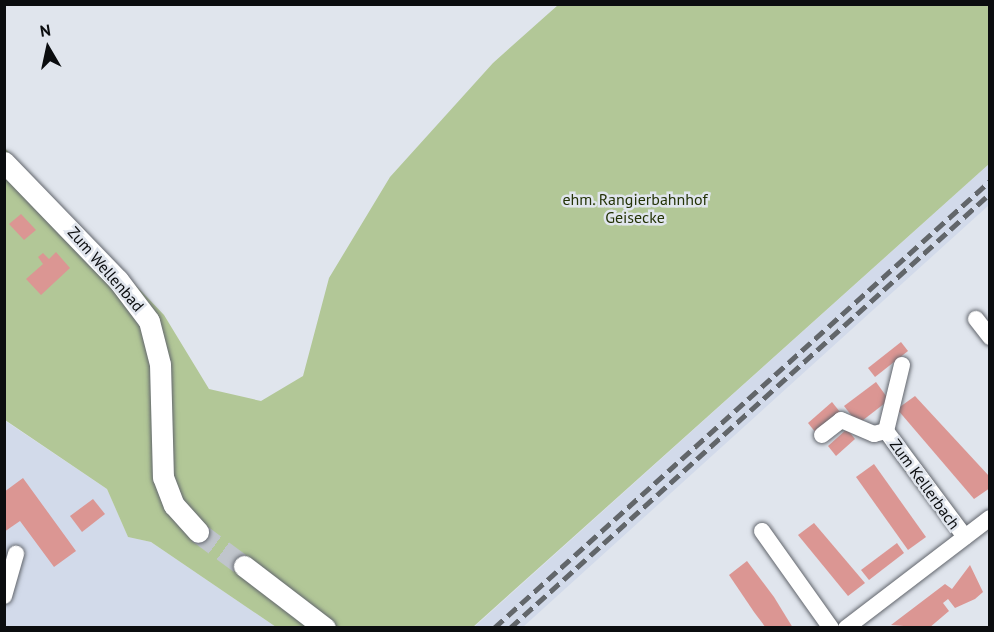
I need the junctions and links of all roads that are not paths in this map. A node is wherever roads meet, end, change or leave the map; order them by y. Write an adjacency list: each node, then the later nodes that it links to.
1 (4, 162): 9 (main road, Zum Wellenbad)
2 (976, 319): 3 (street)
3 (990, 337)
4 (902, 365): 5 (street)
5 (886, 431): 6 (street); 10 (street, Zum Kellerbach)
6 (822, 435)
7 (990, 518): 10 (street, Zum Kellerbach)
8 (762, 531): 15 (street)
9 (198, 532)
10 (964, 537): 16 (street, Zum Kellerbach)
11 (16, 554): 13 (street)
12 (244, 566): 14 (main road)
13 (4, 596)
14 (325, 627)
15 (831, 627)
16 (846, 627)

